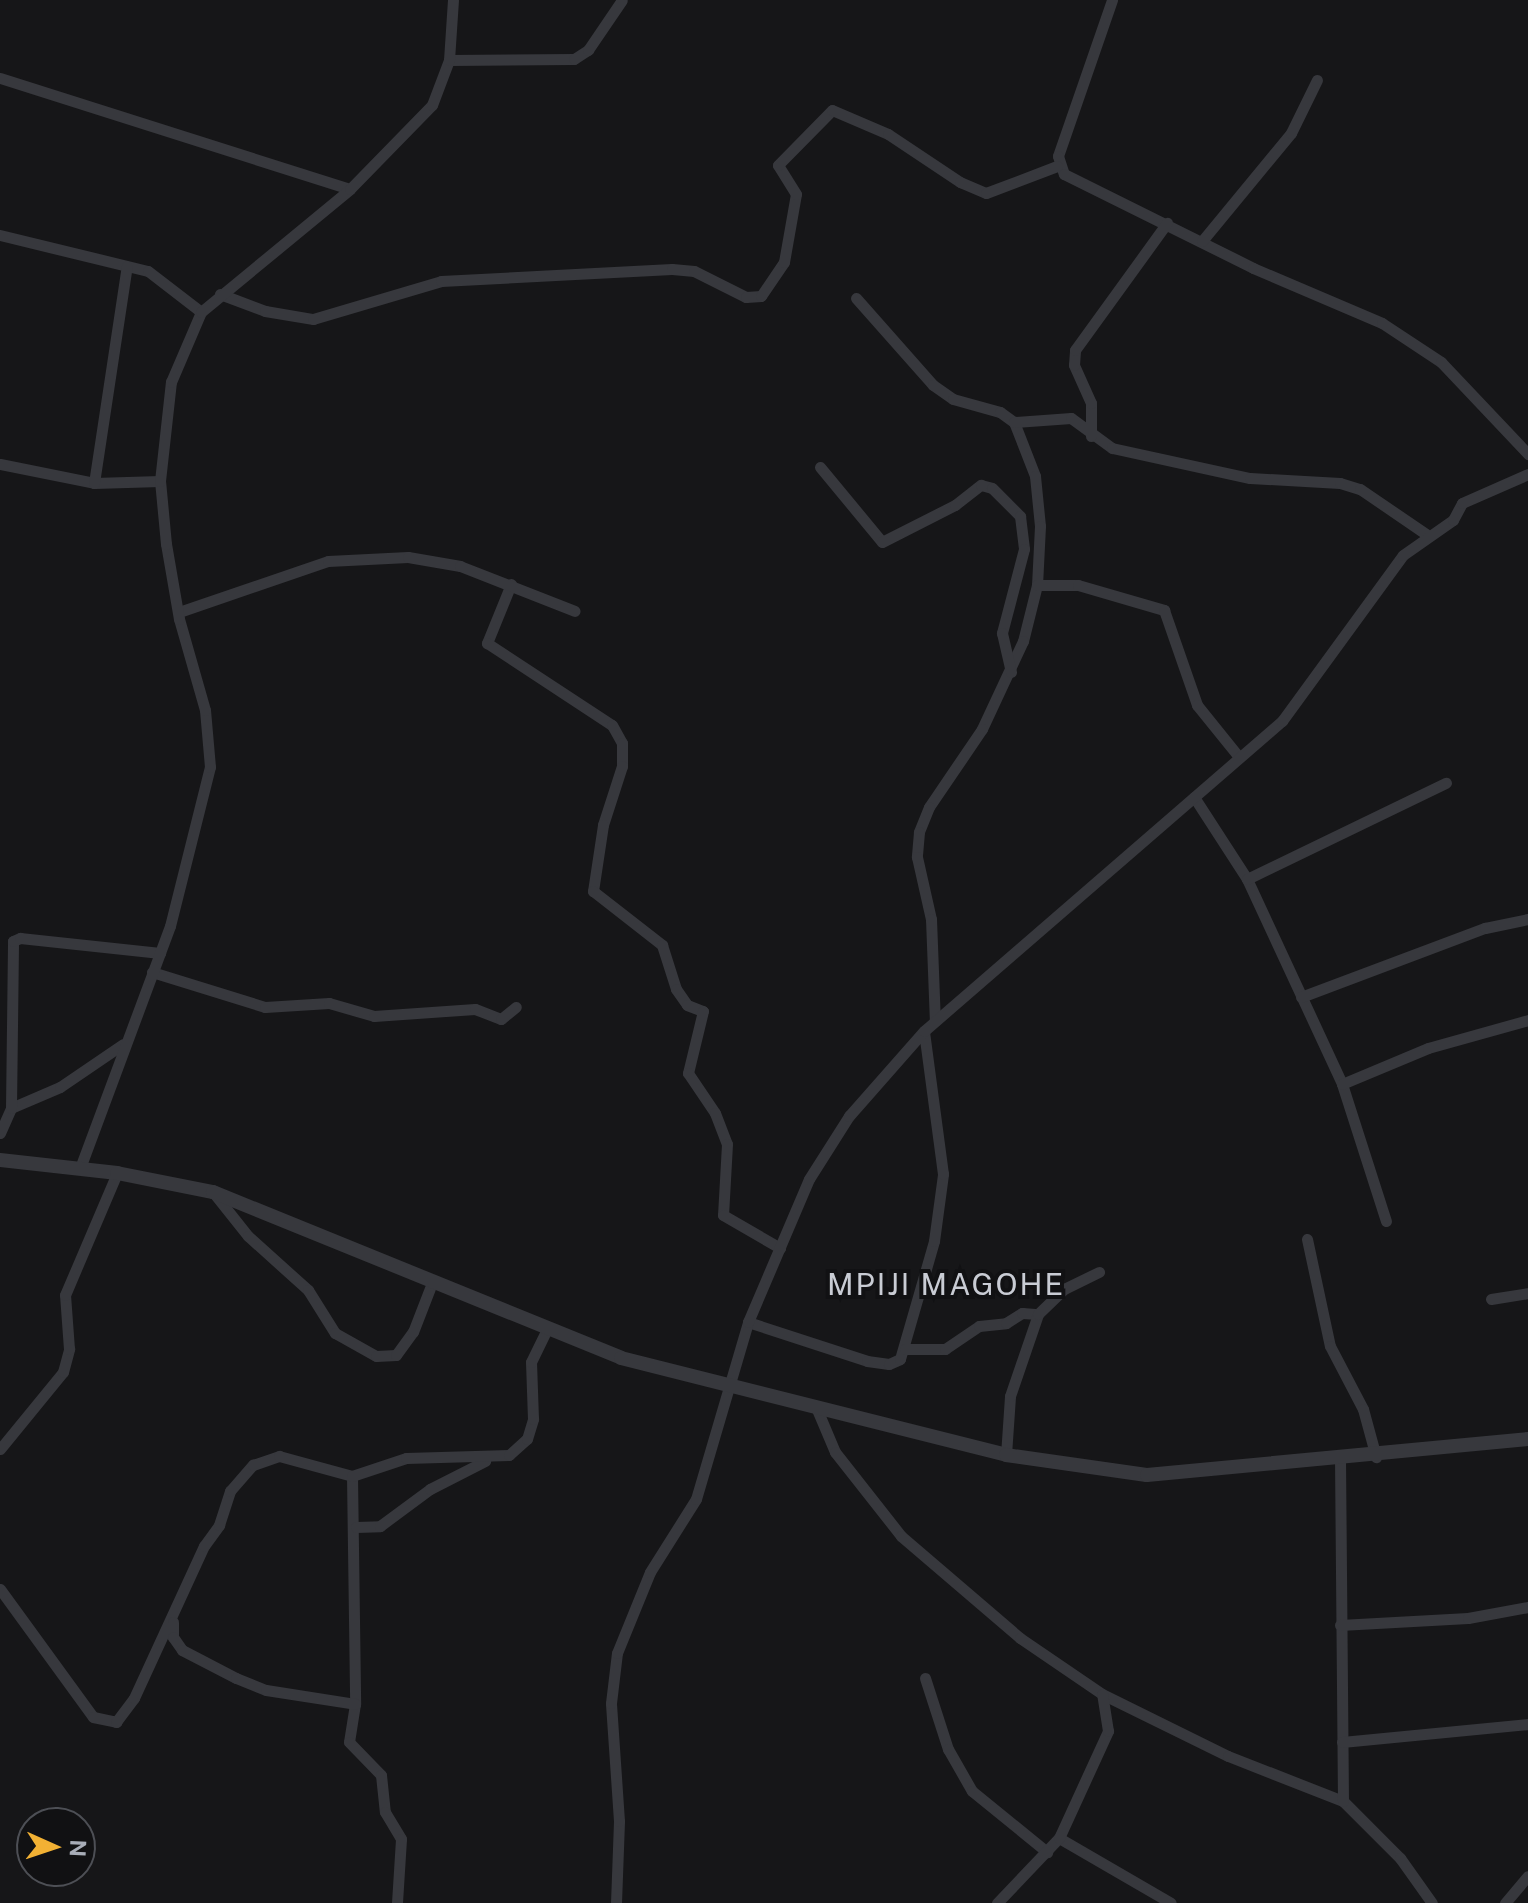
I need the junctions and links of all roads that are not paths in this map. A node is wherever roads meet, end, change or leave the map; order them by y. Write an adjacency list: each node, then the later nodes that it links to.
1 (453, 0): 4 (street)
2 (622, 0): 4 (street)
3 (1112, 0): 7 (street)
4 (449, 60): 8 (street)
5 (0, 78): 8 (street)
6 (1317, 80): 11 (street)
7 (1057, 166): 9 (street); 13 (street)
8 (350, 189): 13 (street)
9 (1167, 223): 11 (street); 17 (street)
10 (0, 235): 12 (street)
11 (1202, 241): 18 (street)
12 (127, 266): 15 (street); 23 (street)
13 (220, 294): 15 (street)
14 (856, 298): 16 (street)
15 (201, 312): 22 (street)
16 (1014, 422): 17 (street); 26 (street)
17 (1091, 436): 24 (street)
18 (1528, 454)
19 (0, 464): 23 (street)
20 (820, 467): 29 (street)
21 (1528, 474): 24 (street)
22 (160, 481): 23 (street); 28 (street)
23 (94, 483)
24 (1426, 534): 30 (street)
25 (511, 584): 27 (street); 28 (street); 52 (street)
26 (1037, 585): 29 (street); 30 (street)
27 (575, 611)
28 (179, 612): 35 (street)
29 (1011, 673): 40 (street)
30 (1239, 757): 32 (street)
31 (1446, 783): 33 (street)
32 (1194, 797): 33 (street); 40 (street)
33 (1247, 879): 37 (street)
34 (1528, 919): 37 (street)
35 (160, 953): 36 (street); 44 (street)
36 (152, 972): 38 (street); 42 (street)
37 (1301, 997): 43 (street)
38 (516, 1007)
39 (1528, 1020): 43 (street)
40 (935, 1021): 41 (street)
41 (924, 1031): 52 (street); 60 (street)
42 (123, 1044): 44 (street); 47 (street)
43 (1342, 1084): 50 (street)
44 (11, 1108): 45 (street)
45 (0, 1133)
46 (0, 1160): 47 (street)
47 (80, 1168): 48 (street)
48 (117, 1173): 49 (street); 64 (street)
49 (213, 1192): 54 (street); 54 (street)
50 (1386, 1221)
51 (1307, 1239): 66 (street)
52 (780, 1248): 58 (street)
53 (1099, 1272): 57 (street)
54 (432, 1283): 59 (street)
55 (1528, 1293): 56 (street)
56 (1491, 1299)
57 (1038, 1314): 60 (street); 65 (street)
58 (748, 1322): 60 (street); 61 (street)
59 (546, 1331): 61 (street); 68 (street)
60 (905, 1349)
61 (726, 1385): 62 (street); 85 (street)
62 (816, 1407): 65 (street); 76 (street)
63 (1528, 1439): 66 (street)
64 (0, 1449)
65 (1006, 1455): 67 (street)
66 (1376, 1457): 67 (street)
67 (1340, 1458): 74 (street)
68 (489, 1459): 69 (street); 70 (street)
69 (352, 1476): 70 (street); 73 (street)
70 (356, 1527): 77 (street)
71 (0, 1589): 73 (street)
72 (1528, 1607): 74 (street)
73 (173, 1617): 77 (street)
74 (1340, 1625): 79 (street)
75 (925, 1678): 82 (street)
76 (1102, 1694): 80 (street); 81 (street)
77 (355, 1704): 84 (street)
78 (1528, 1724): 79 (street)
79 (1342, 1742): 80 (street)
80 (1343, 1801): 88 (street)
81 (1059, 1838): 82 (street); 87 (street)
82 (1047, 1852): 86 (street)
83 (1528, 1876): 89 (street)
84 (397, 1903)
85 (616, 1903)
86 (997, 1903)
87 (1171, 1903)
88 (1432, 1903)
89 (1505, 1903)

